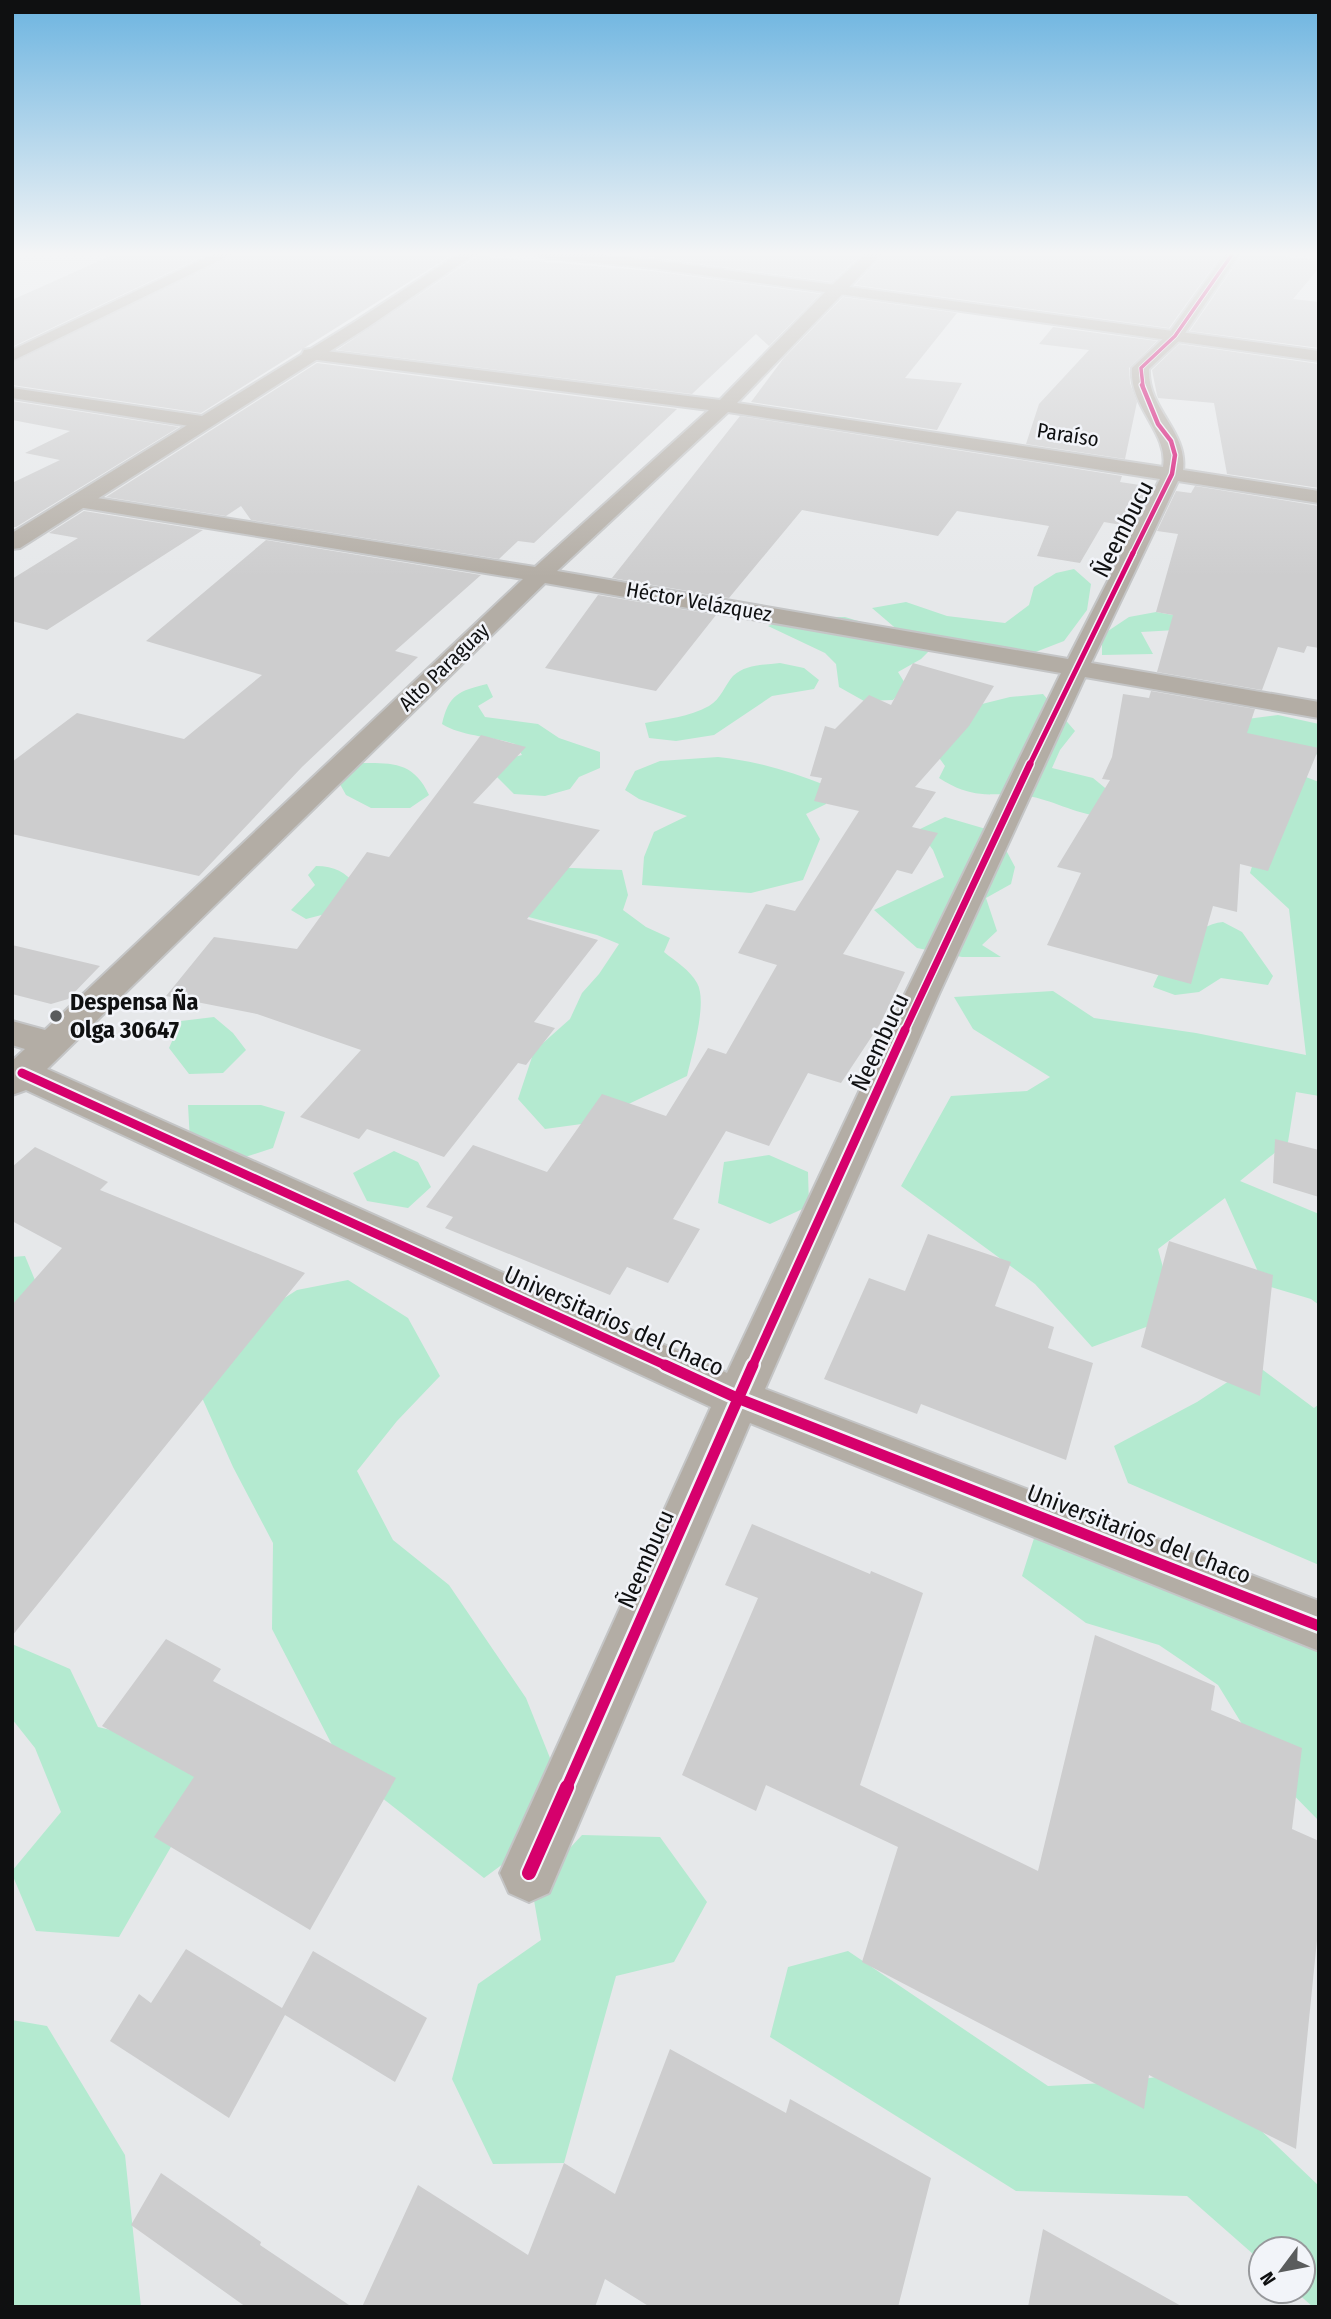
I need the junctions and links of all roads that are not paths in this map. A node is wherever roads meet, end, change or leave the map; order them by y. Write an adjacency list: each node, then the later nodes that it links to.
1 (299, 361): 7 (street)
2 (367, 361): 6 (street, Paraíso)
3 (767, 361): 6 (street, Alto Paraguay)
4 (1148, 361): 8 (street, Ñeembucu)
5 (12, 393): 7 (street)
6 (724, 406): 8 (street, Paraíso); 12 (street, Alto Paraguay)
7 (202, 422): 10 (street)
8 (1172, 474): 9 (street, Paraíso); 13 (street, Ñeembucu)
9 (1319, 497)
10 (78, 501): 11 (street); 12 (street, Héctor Velázquez)
11 (12, 543)
12 (540, 575): 13 (street, Héctor Velázquez); 15 (street, Alto Paraguay)
13 (1075, 667): 14 (street, Héctor Velázquez); 16 (street, Ñeembucu)
14 (1319, 709)
15 (24, 1058): 16 (street, Universitarios del Chaco)
16 (737, 1398): 17 (street, Universitarios del Chaco); 18 (street, Ñeembucu)
17 (1319, 1626)
18 (529, 1873)

